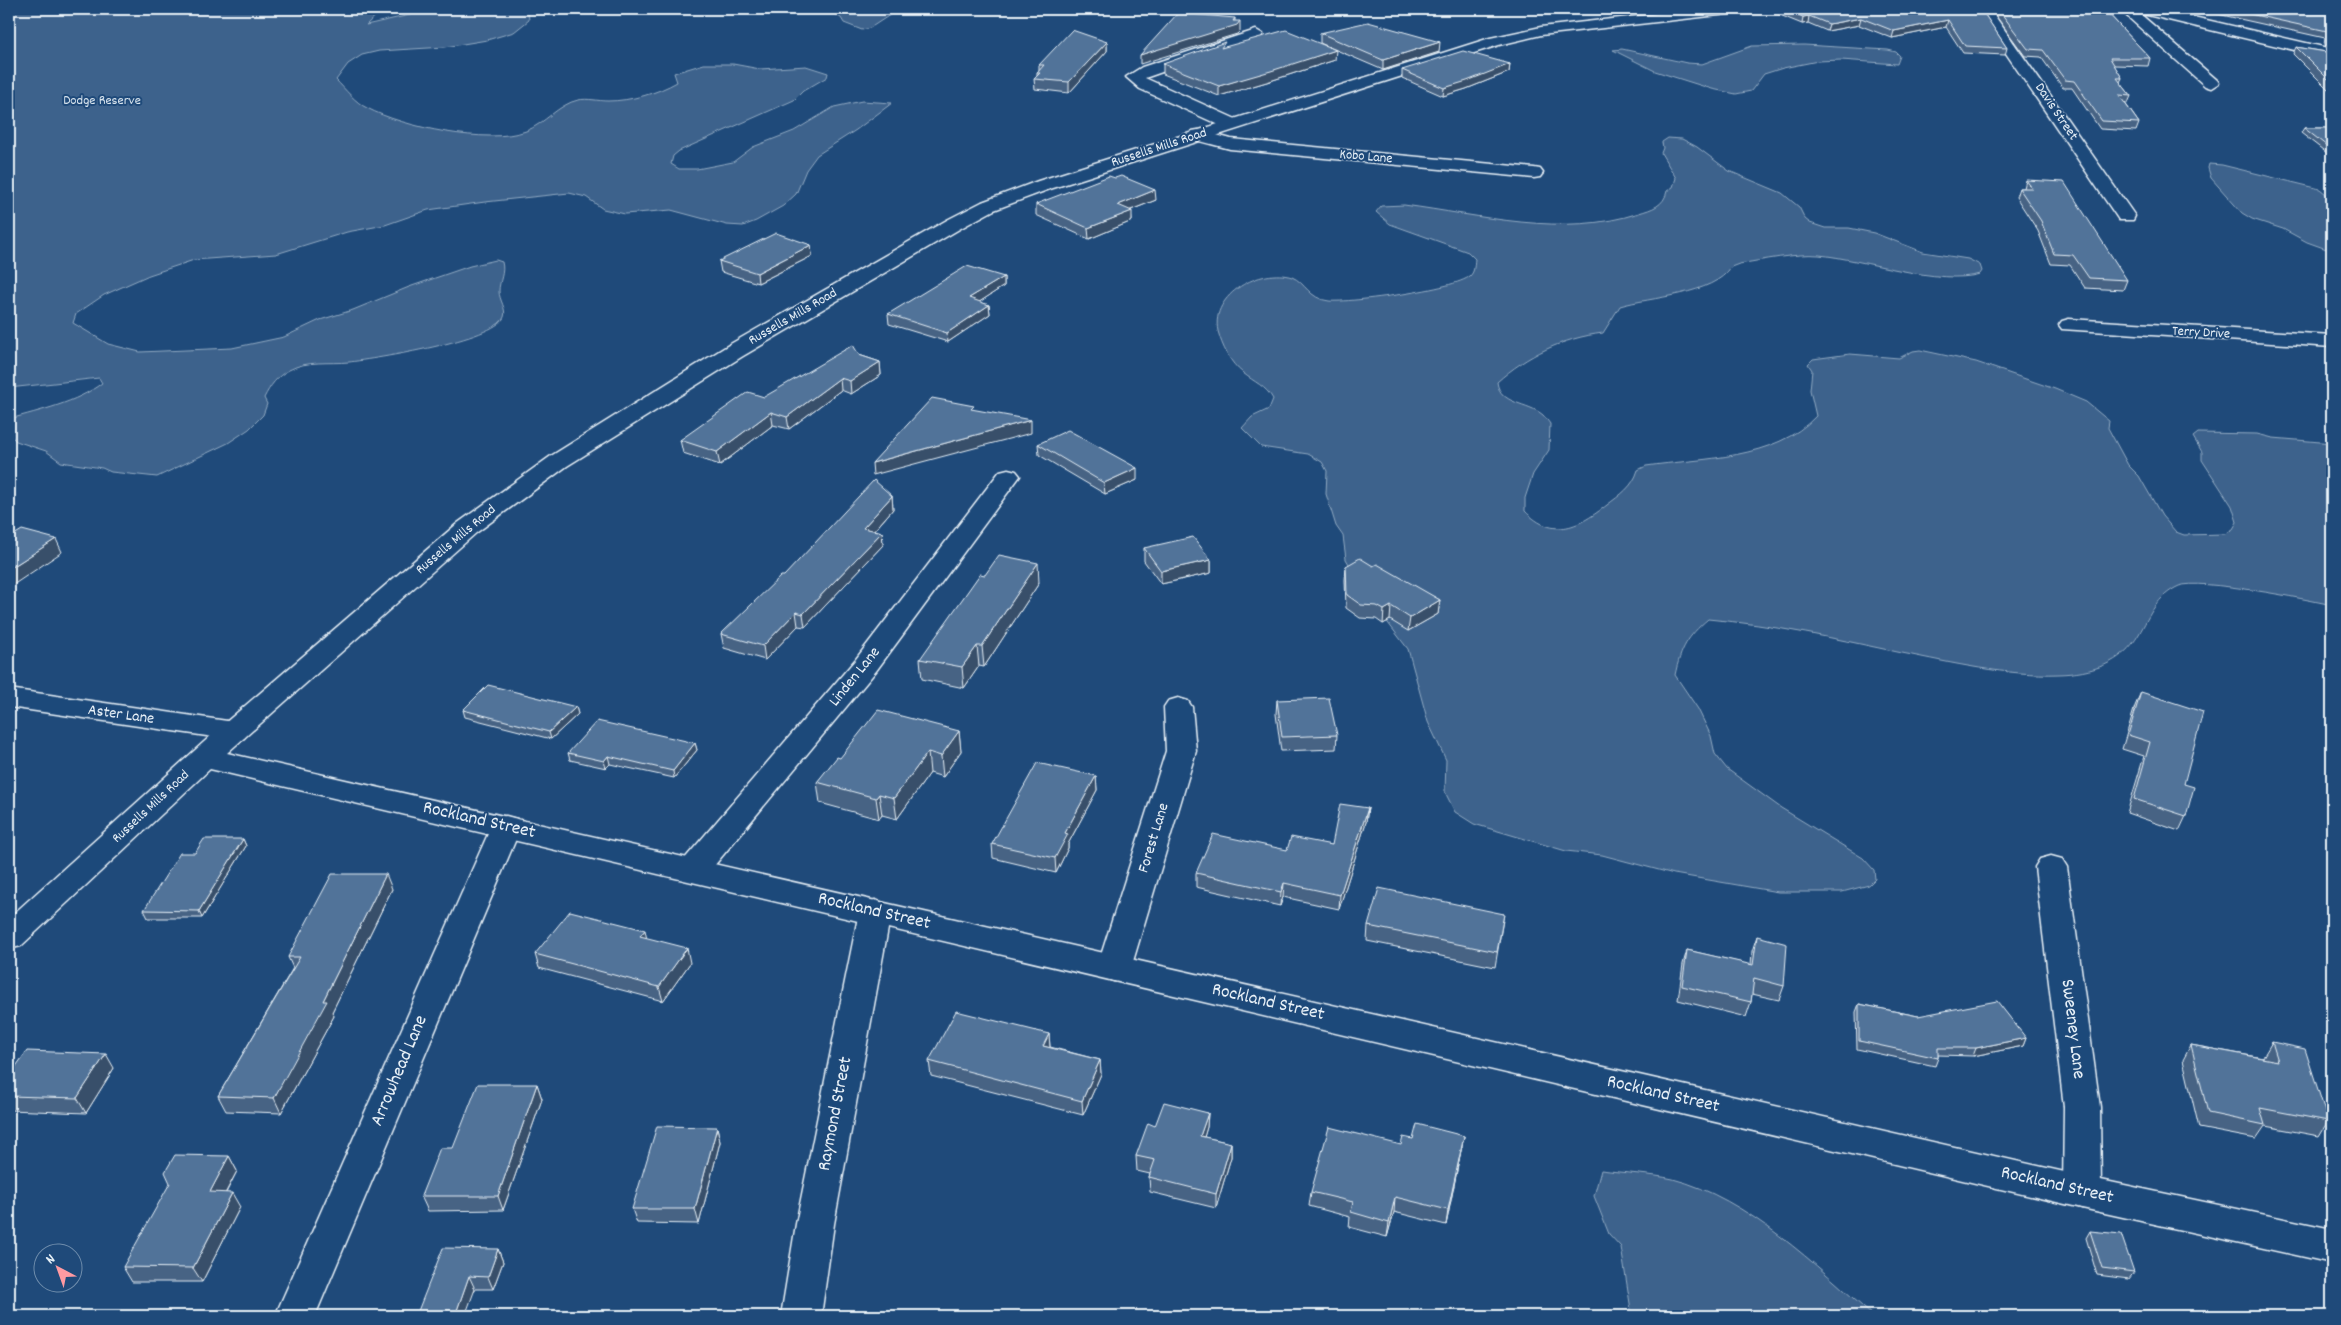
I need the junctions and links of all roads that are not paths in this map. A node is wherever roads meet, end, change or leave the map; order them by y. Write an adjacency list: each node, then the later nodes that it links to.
1 (1738, 9): 8 (street, Russells Mills Road)
2 (1983, 9): 11 (street, Davis Street)
3 (2126, 9): 7 (street)
4 (2142, 9): 6 (street)
5 (1256, 34): 8 (street)
6 (2331, 53)
7 (2211, 83)
8 (1232, 124): 9 (street, Russells Mills Road)
9 (1198, 135): 10 (street, Kobo Lane); 17 (street, Russells Mills Road)
10 (1534, 173)
11 (2126, 216)
12 (2069, 325): 13 (street, Terry Drive)
13 (2332, 341)
14 (1008, 476): 21 (street, Linden Lane)
15 (9, 698): 17 (street, Aster Lane)
16 (1178, 707): 24 (street, Forest Lane)
17 (234, 731): 18 (street, Russells Mills Road)
18 (205, 758): 19 (street, Rockland Street); 23 (street, Russells Mills Road)
19 (506, 827): 21 (street, Rockland Street); 27 (street, Arrowhead Lane)
20 (2051, 867): 25 (street, Sweeney Lane)
21 (694, 870): 22 (street, Rockland Street)
22 (875, 912): 24 (street, Rockland Street); 28 (street, Raymond Street)
23 (9, 937)
24 (1114, 968): 25 (street, Rockland Street)
25 (2082, 1192): 26 (street, Rockland Street)
26 (2332, 1246)
27 (294, 1316)
28 (801, 1316)

